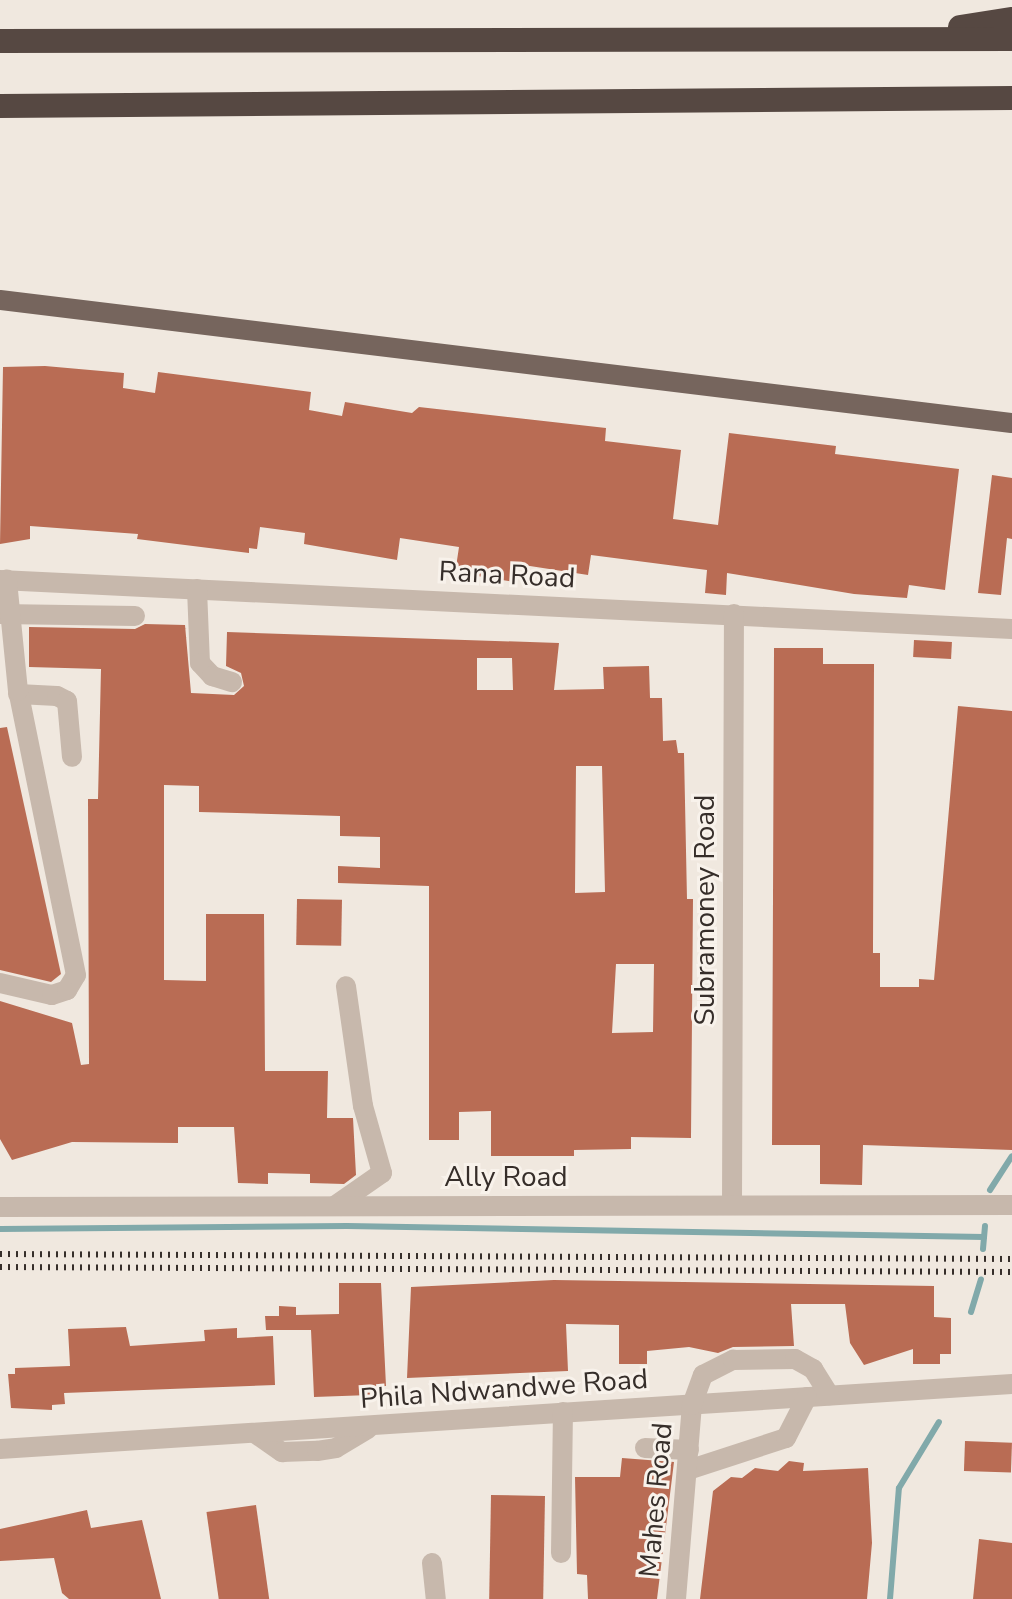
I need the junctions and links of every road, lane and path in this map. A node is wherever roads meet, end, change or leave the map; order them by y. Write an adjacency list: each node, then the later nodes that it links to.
1 (1012, 19): 3 (highway)
2 (1012, 39): 3 (highway)
3 (875, 40): 4 (highway)
4 (0, 41)
5 (1012, 98): 6 (highway)
6 (907, 100): 7 (highway); 8 (highway)
7 (1012, 105)
8 (0, 106)
9 (0, 300): 10 (main road)
10 (1012, 423)
11 (4, 580): 12 (street, Rana Road); 13 (street)
12 (197, 589): 14 (street, Rana Road); 17 (street)
13 (5, 614): 15 (street); 18 (street)
14 (734, 614): 16 (street, Rana Road); 23 (street, Subramoney Road)
15 (135, 616)
16 (1012, 629)
17 (232, 682)
18 (18, 694): 19 (street); 20 (street)
19 (72, 757)
20 (0, 983)
21 (346, 986): 22 (street)
22 (336, 1205): 23 (street, Ally Road); 25 (street, Ally Road)
23 (732, 1205): 24 (street, Ally Road)
24 (1012, 1205)
25 (0, 1207)
26 (1012, 1384): 27 (street, Phila Ndwandwe Road)
27 (829, 1395): 28 (street, Phila Ndwandwe Road); 29 (street)
28 (807, 1397): 29 (street, Phila Ndwandwe Road); 33 (street)
29 (692, 1405): 30 (street, Phila Ndwandwe Road); 33 (street, Mahes Road)
30 (563, 1412): 32 (street, Phila Ndwandwe Road); 34 (street)
31 (645, 1448): 33 (street)
32 (0, 1449)
33 (688, 1460): 37 (street, Mahes Road)
34 (561, 1553)
35 (432, 1563): 36 (street)
36 (436, 1599)
37 (676, 1599)

